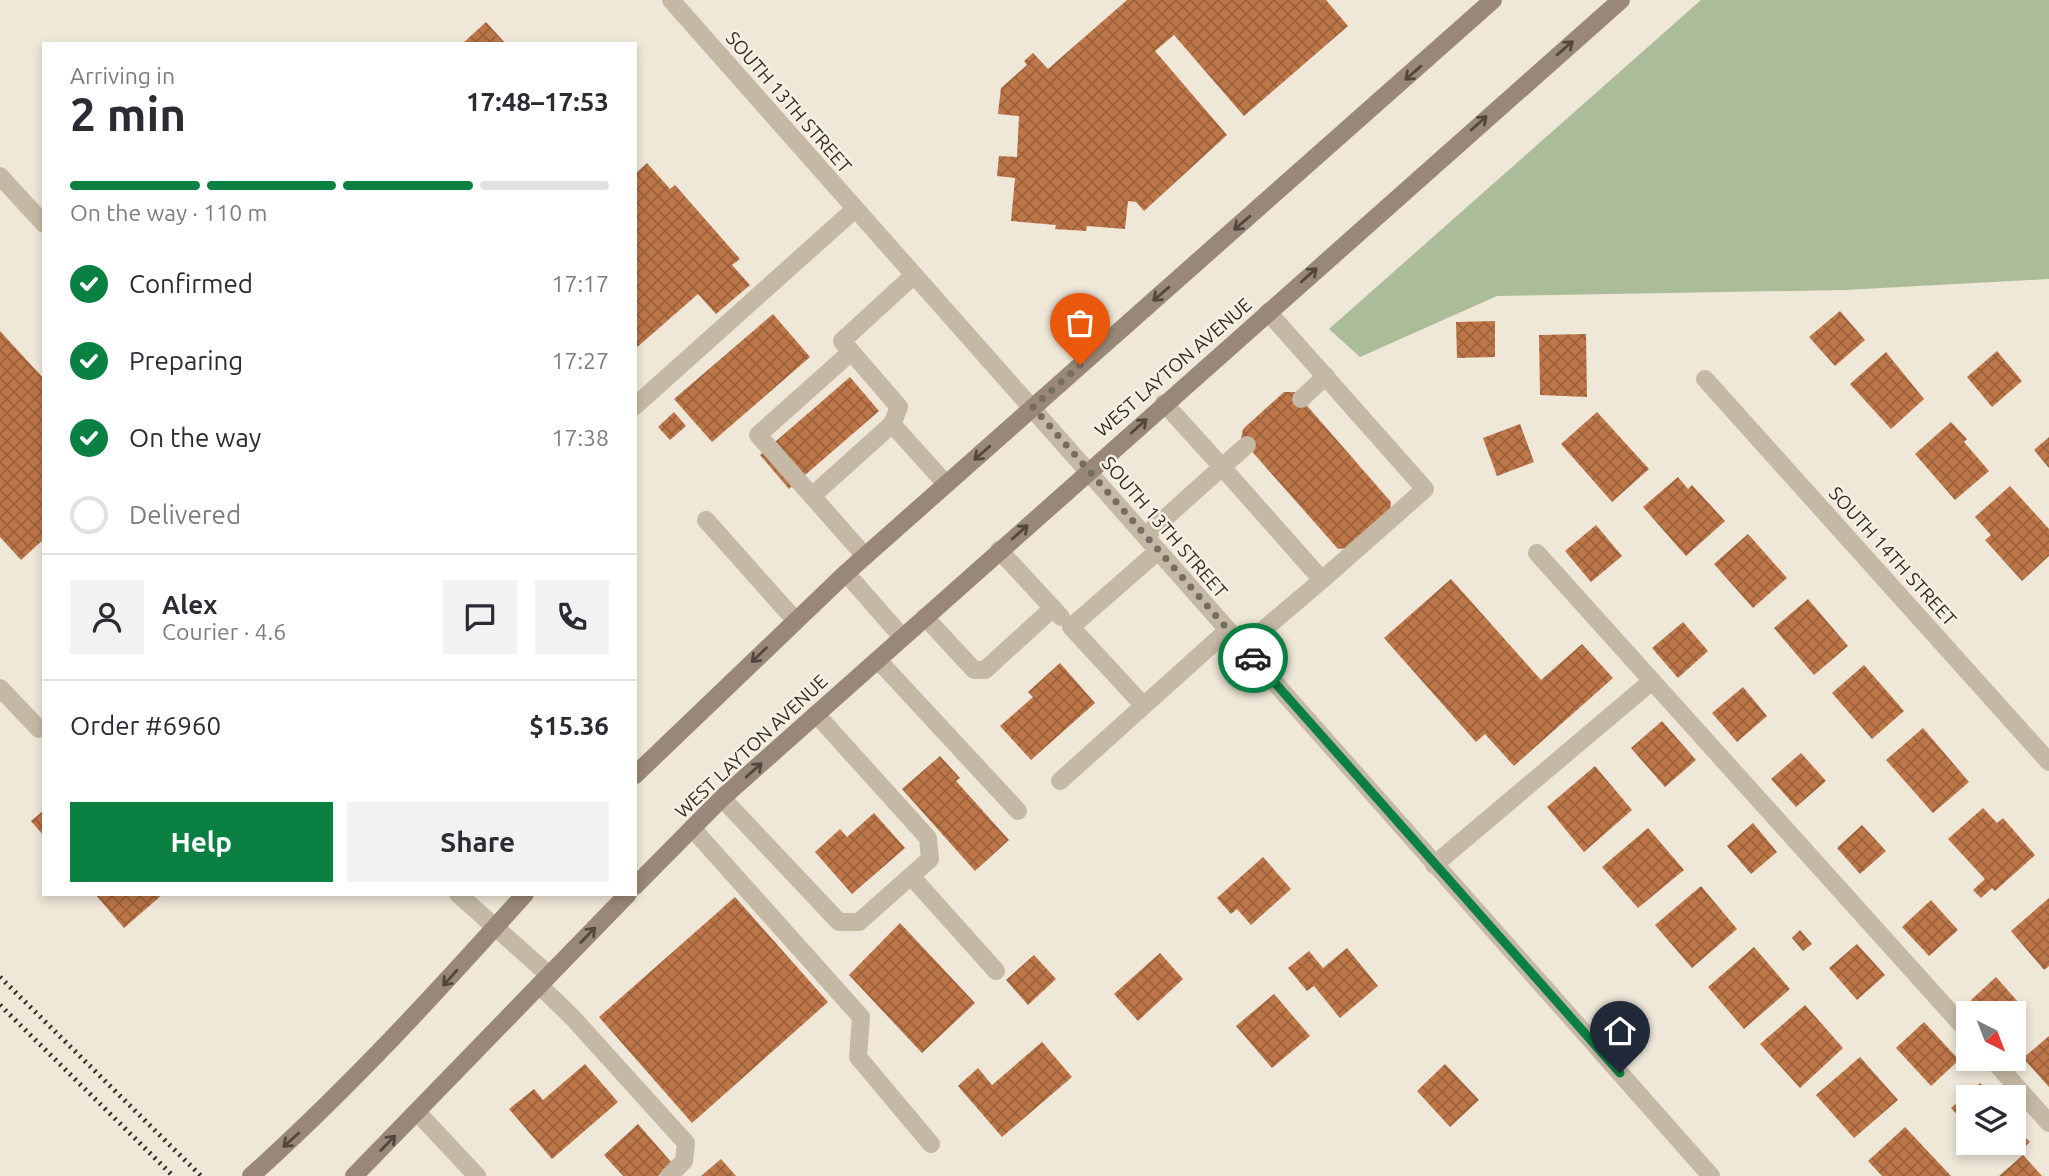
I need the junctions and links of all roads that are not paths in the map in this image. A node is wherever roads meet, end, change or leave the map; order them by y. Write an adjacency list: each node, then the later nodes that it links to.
1 (671, 0): 5 (street, SOUTH 13TH STREET)
2 (1493, 0): 15 (main road, one-way to 15)
3 (1621, 0): 8 (main road, WEST LAYTON AVENUE, one-way to 3)
4 (0, 176): 6 (street)
5 (855, 209): 7 (street, SOUTH 13TH STREET); 14 (street)
6 (42, 222)
7 (914, 275): 9 (street); 15 (street, SOUTH 13TH STREET)
8 (1268, 312): 10 (street); 13 (main road, WEST LAYTON AVENUE)
9 (851, 352): 16 (street); 21 (street)
10 (1326, 376): 12 (street); 29 (street)
11 (1705, 379): 43 (street, SOUTH 14TH STREET)
12 (1301, 399)
13 (1164, 403): 18 (street); 19 (main road, WEST LAYTON AVENUE, one-way to 13)
14 (637, 404)
15 (1033, 407): 19 (street, SOUTH 13TH STREET); 20 (main road, one-way to 20)
16 (892, 424): 20 (street); 21 (street)
17 (1247, 445): 18 (street)
18 (1222, 467): 23 (street); 29 (street)
19 (1087, 471): 23 (street, SOUTH 13TH STREET); 24 (main road, WEST LAYTON AVENUE, one-way to 19)
20 (946, 484): 27 (main road)
21 (812, 496): 27 (street)
22 (706, 520): 32 (street)
23 (1145, 536): 25 (street, SOUTH 13TH STREET)
24 (999, 550): 30 (street); 31 (main road, WEST LAYTON AVENUE)
25 (1158, 551): 33 (street); 34 (street, SOUTH 13TH STREET)
26 (1536, 553): 38 (street)
27 (866, 556): 28 (main road)
28 (846, 573): 32 (main road); 35 (street)
29 (1322, 580): 36 (street)
30 (1053, 608): 31 (street); 33 (street)
31 (925, 617): 35 (main road, WEST LAYTON AVENUE)
32 (795, 620): 44 (main road, one-way to 44)
33 (1071, 627): 40 (street)
34 (1228, 630): 36 (street, SOUTH 13TH STREET); 40 (street)
35 (902, 636): 37 (main road, WEST LAYTON AVENUE)
36 (1244, 647): 49 (street, SOUTH 13TH STREET)
37 (878, 660): 41 (main road, WEST LAYTON AVENUE); 47 (street)
38 (1651, 681): 49 (street); 58 (street)
39 (0, 688): 42 (street)
40 (1143, 705): 45 (street)
41 (816, 714): 46 (main road, WEST LAYTON AVENUE, one-way to 41); 50 (street)
42 (42, 728)
43 (2049, 762)
44 (637, 773)
45 (1060, 780)
46 (722, 798): 48 (main road, WEST LAYTON AVENUE); 50 (street)
47 (1017, 811)
48 (692, 828): 51 (main road, WEST LAYTON AVENUE); 62 (street)
49 (1434, 865): 67 (street, SOUTH 13TH STREET)
50 (911, 876): 56 (street)
51 (637, 884)
52 (460, 896): 55 (street)
53 (523, 896): 55 (main road)
54 (626, 896): 57 (main road, one-way to 54)
55 (496, 927): 57 (street); 63 (main road, one-way to 63)
56 (996, 971)
57 (544, 980): 60 (main road); 66 (street)
58 (1956, 1019)
59 (2003, 1071): 61 (street)
60 (417, 1112): 64 (main road, one-way to 60); 65 (street)
61 (2049, 1123)
62 (930, 1144)
63 (251, 1176)
64 (354, 1176)
65 (477, 1176)
66 (669, 1176)
67 (1711, 1176)

